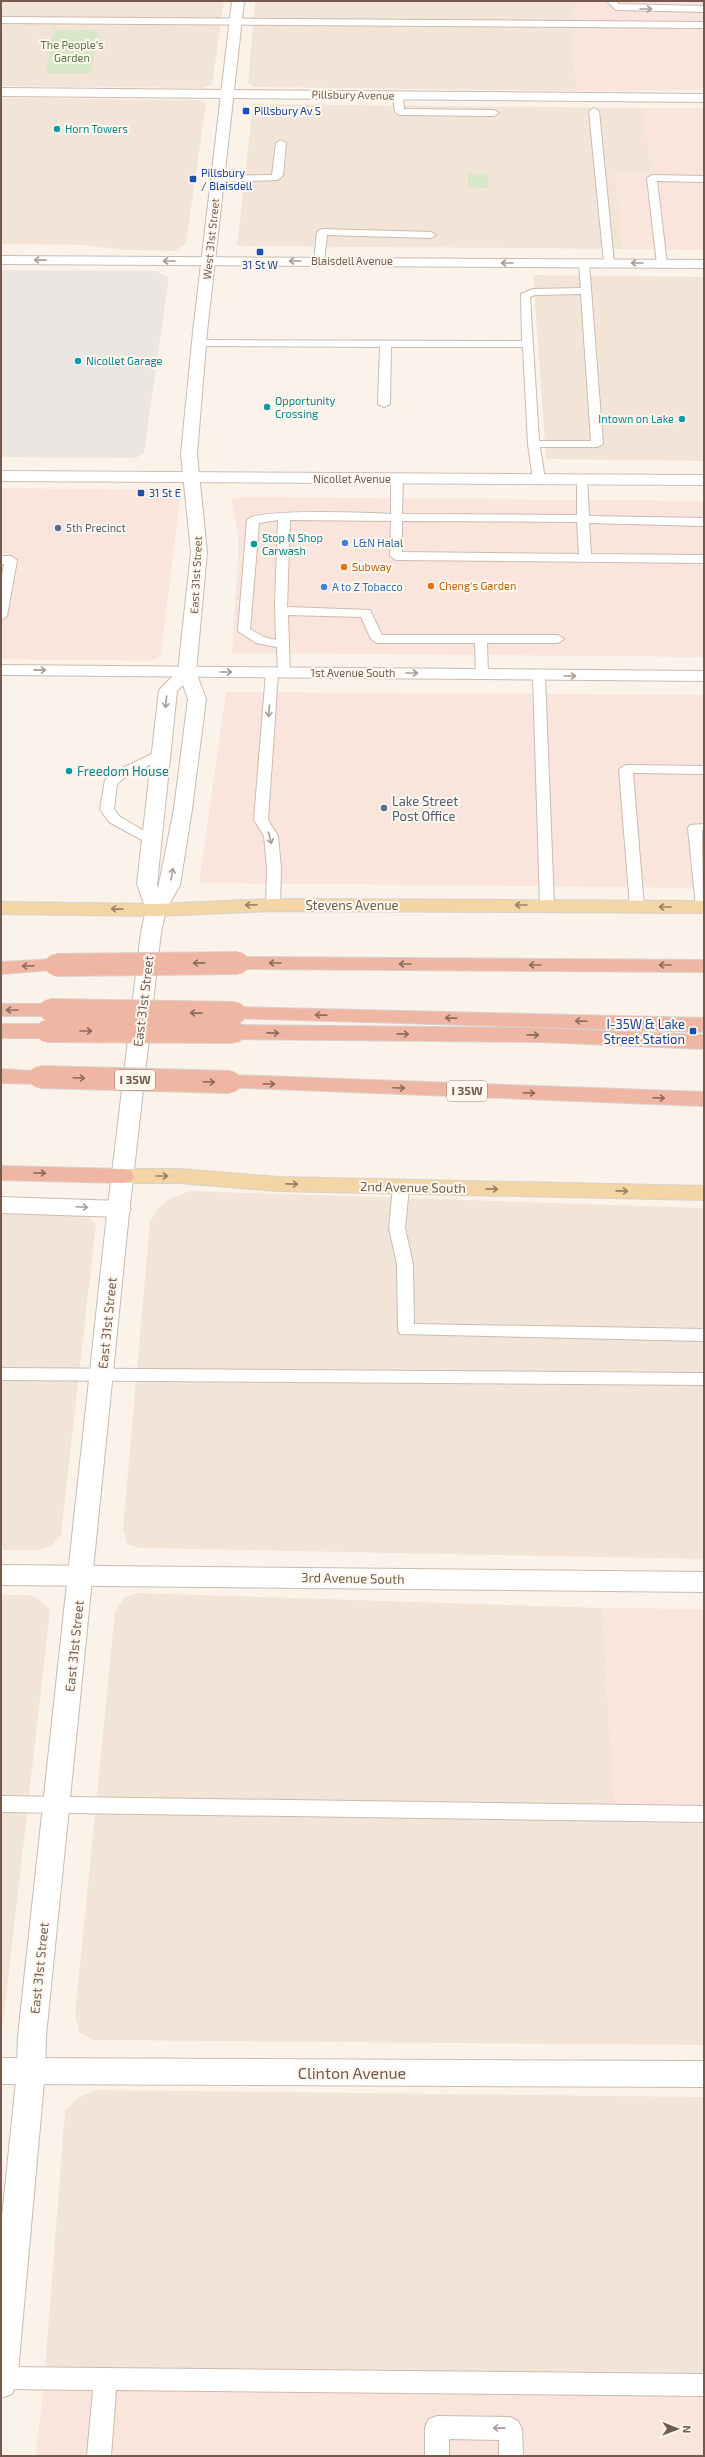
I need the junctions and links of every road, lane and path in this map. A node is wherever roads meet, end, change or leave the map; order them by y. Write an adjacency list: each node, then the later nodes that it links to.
1 (238, 1): 5 (street, West 31st Street)
2 (611, 1): 3 (lane, one-way to 3)
3 (704, 9)
4 (1, 20): 5 (lane)
5 (235, 22): 6 (lane); 8 (street, West 31st Street)
6 (704, 25)
7 (1, 92): 8 (street, Pillsbury Avenue)
8 (226, 93): 9 (street, Pillsbury Avenue); 15 (street, West 31st Street)
9 (398, 95): 10 (street, Pillsbury Avenue); 12 (lane)
10 (704, 98)
11 (594, 111): 21 (lane)
12 (494, 113)
13 (281, 143): 15 (lane)
14 (704, 178): 22 (lane)
15 (217, 179): 18 (street, West 31st Street)
16 (431, 234): 19 (lane)
17 (1, 260): 18 (street, Blaisdell Avenue, one-way to 17)
18 (208, 260): 19 (street, Blaisdell Avenue, one-way to 18); 25 (street, West 31st Street)
19 (319, 261): 20 (street, Blaisdell Avenue, one-way to 19)
20 (584, 263): 21 (street, Blaisdell Avenue); 24 (lane)
21 (609, 263): 22 (street, Blaisdell Avenue, one-way to 21)
22 (662, 264): 23 (street, Blaisdell Avenue)
23 (704, 264)
24 (586, 291): 27 (lane); 29 (lane)
25 (200, 343): 26 (lane); 31 (street, West 31st Street)
26 (386, 344): 27 (lane); 28 (lane)
27 (529, 344): 29 (lane)
28 (384, 404)
29 (534, 444): 33 (lane)
30 (1, 476): 31 (street, Nicollet Avenue)
31 (190, 478): 32 (street, Nicollet Avenue); 49 (street, East 31st Street)
32 (396, 479): 33 (street, Nicollet Avenue); 37 (lane)
33 (539, 480): 34 (street, Nicollet Avenue)
34 (583, 480): 35 (street, Nicollet Avenue); 38 (lane)
35 (704, 480)
36 (284, 516): 37 (lane); 43 (lane); 47 (lane)
37 (396, 516): 38 (lane); 40 (lane)
38 (583, 519): 39 (lane); 40 (lane)
39 (704, 522)
40 (585, 558): 41 (lane)
41 (704, 559)
42 (1, 560): 44 (lane)
43 (281, 611): 45 (lane); 47 (lane)
44 (1, 616)
45 (481, 638): 46 (lane); 51 (lane)
46 (558, 639)
47 (283, 645): 50 (lane)
48 (1, 670): 49 (street, 1st Avenue South, one-way to 49)
49 (187, 672): 50 (street, 1st Avenue South, one-way to 50); 54 (street, one-way to 54); 64 (street, East 31st Street, one-way to 49)
50 (278, 672): 51 (street, 1st Avenue South, one-way to 51); 59 (lane, one-way to 59)
51 (482, 674): 52 (street, 1st Avenue South)
52 (539, 676): 53 (street, 1st Avenue South, one-way to 53); 60 (lane)
53 (704, 676)
54 (160, 754): 57 (street); 57 (lane)
55 (704, 770): 61 (lane)
56 (704, 828): 58 (lane)
57 (151, 841): 64 (street)
58 (702, 883): 62 (lane)
59 (273, 905): 60 (main road, Stevens Avenue, one-way to 59); 64 (main road, Stevens Avenue, one-way to 64)
60 (547, 905): 61 (main road, Stevens Avenue)
61 (638, 907): 62 (main road, Stevens Avenue, one-way to 61)
62 (704, 907)
63 (1, 908): 64 (main road, Stevens Avenue, one-way to 63)
64 (156, 910): 75 (street, East 31st Street)
65 (704, 966): 66 (highway, one-way to 66, bridge)
66 (1, 968)
67 (1, 1010): 68 (highway, one-way to 67, bridge)
68 (235, 1023): 69 (highway, one-way to 68); 70 (highway, one-way to 68, bridge); 71 (highway, one-way to 71)
69 (704, 1025)
70 (1, 1031)
71 (704, 1042)
72 (1, 1076): 73 (highway, I 35W, one-way to 73, bridge)
73 (704, 1099)
74 (1, 1173): 75 (highway, one-way to 75)
75 (123, 1176): 76 (main road, 2nd Avenue South, one-way to 76); 79 (street, East 31st Street)
76 (401, 1186): 77 (main road, 2nd Avenue South, one-way to 77); 80 (lane)
77 (704, 1193)
78 (1, 1205): 79 (street, one-way to 79)
79 (120, 1209): 81 (street, East 31st Street)
80 (704, 1335)
81 (102, 1373): 82 (lane); 83 (lane); 85 (street, East 31st Street)
82 (1, 1374)
83 (704, 1378)
84 (1, 1575): 85 (street, 3rd Avenue South)
85 (80, 1575): 86 (street, 3rd Avenue South); 87 (street, East 31st Street)
86 (704, 1582)
87 (58, 1803): 88 (lane); 89 (lane); 91 (street, East 31st Street)
88 (1, 1804)
89 (704, 1814)
90 (1, 2071): 91 (street, Clinton Avenue)
91 (30, 2071): 92 (street, Clinton Avenue); 93 (street, East 31st Street)
92 (704, 2074)
93 (1, 2379): 94 (lane)
94 (105, 2379): 95 (lane); 96 (lane)
95 (704, 2386)
96 (100, 2456)
97 (436, 2456): 98 (lane, one-way to 97)
98 (511, 2456)

